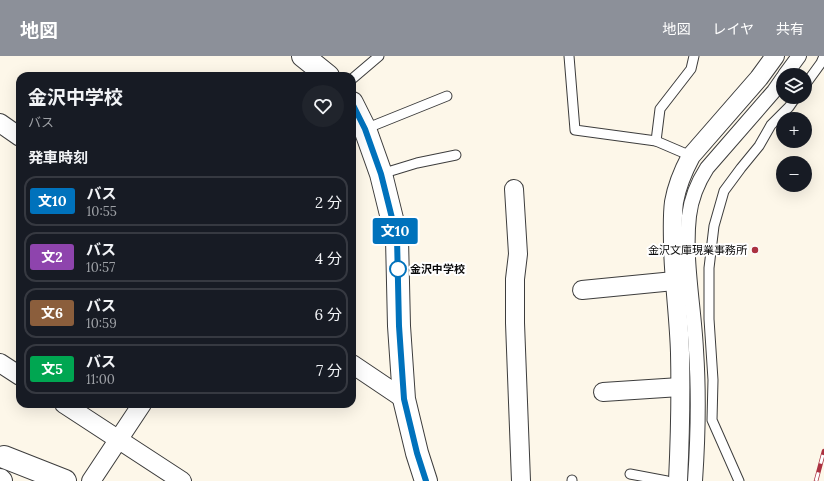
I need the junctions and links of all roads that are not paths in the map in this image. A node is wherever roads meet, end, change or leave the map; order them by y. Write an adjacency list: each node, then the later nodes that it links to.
1 (303, 56): 9 (street)
2 (379, 56): 11 (lane)
3 (569, 56): 19 (lane)
4 (694, 56): 19 (lane)
5 (776, 56): 21 (street)
6 (799, 56): 8 (street)
7 (824, 56): 10 (lane)
8 (790, 68)
9 (323, 72)
10 (812, 75)
11 (356, 76)
12 (776, 88): 45 (street)
13 (447, 96): 17 (lane)
14 (791, 104): 46 (lane)
15 (356, 111): 17 (street)
16 (0, 123): 18 (street)
17 (365, 129): 22 (street)
18 (16, 134)
19 (656, 141): 21 (lane)
20 (456, 155): 22 (lane)
21 (691, 156): 24 (street)
22 (381, 174): 31 (street)
23 (514, 189): 42 (street)
24 (674, 281): 25 (street); 29 (street)
25 (582, 290)
26 (0, 363): 28 (street)
27 (356, 367): 31 (street)
28 (16, 373)
29 (680, 387): 30 (street); 44 (street)
30 (603, 392)
31 (404, 399): 41 (street)
32 (70, 408): 34 (street)
33 (139, 408): 34 (street)
34 (119, 440): 39 (street); 40 (street)
35 (2, 456): 37 (street); 38 (street)
36 (630, 474): 43 (lane)
37 (40, 481)
38 (65, 481)
39 (91, 481)
40 (182, 481)
41 (426, 481)
42 (521, 481)
43 (667, 481)
44 (678, 481)
45 (695, 481)
46 (739, 481)

